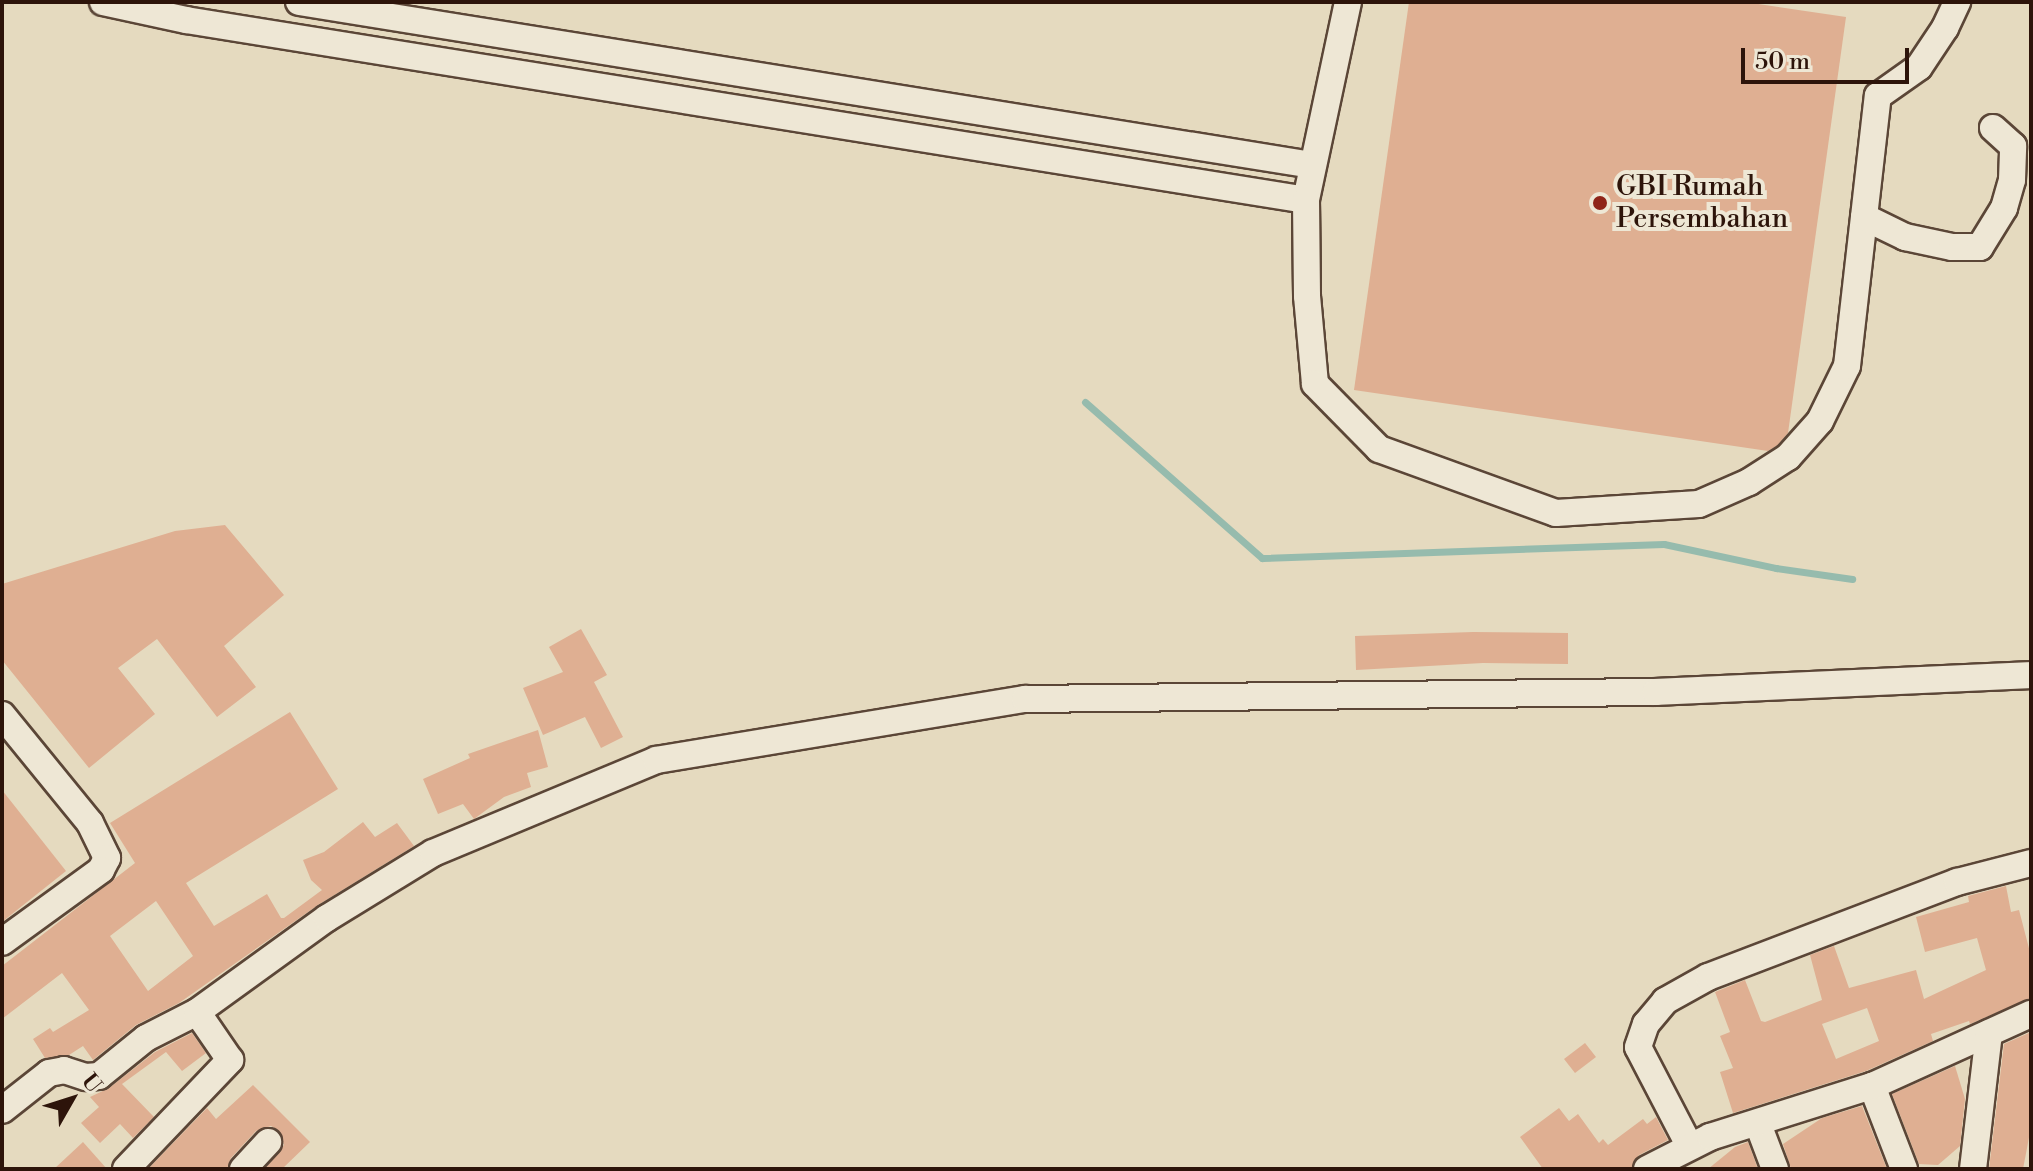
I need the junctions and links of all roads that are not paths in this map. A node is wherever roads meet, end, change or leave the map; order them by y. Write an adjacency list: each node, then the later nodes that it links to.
1 (103, 2): 6 (street)
2 (299, 2): 5 (street)
3 (1348, 2): 8 (street)
4 (1957, 2): 10 (street)
5 (420, 20): 6 (street); 8 (street)
6 (419, 55): 9 (street)
7 (1993, 128): 10 (street)
8 (1312, 165): 9 (street)
9 (1306, 200): 10 (street)
10 (1864, 217)
11 (2031, 675): 15 (street)
12 (2, 715): 14 (street)
13 (2024, 863): 22 (street)
14 (2, 942)
15 (197, 1012): 19 (street); 23 (street)
16 (2031, 1014): 17 (street)
17 (1989, 1033): 18 (street); 28 (street)
18 (1872, 1086): 20 (street); 27 (street)
19 (2, 1110)
20 (1758, 1124): 22 (street); 26 (street)
21 (268, 1142): 24 (street)
22 (1688, 1154): 25 (street)
23 (126, 1169)
24 (243, 1169)
25 (1647, 1169)
26 (1775, 1169)
27 (1904, 1169)
28 (1973, 1169)

